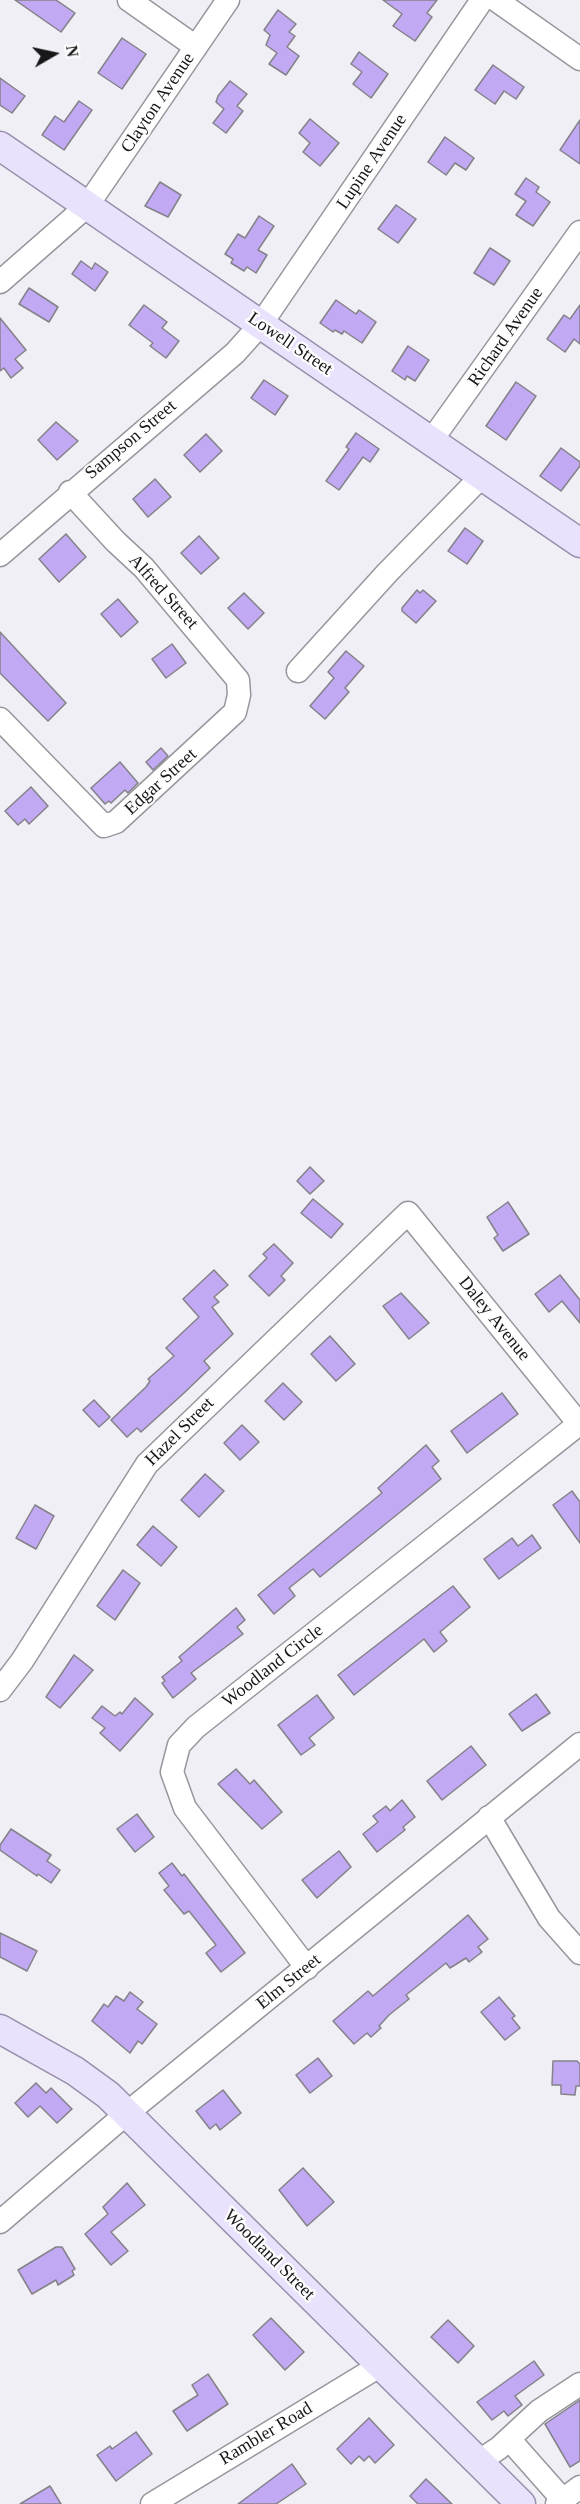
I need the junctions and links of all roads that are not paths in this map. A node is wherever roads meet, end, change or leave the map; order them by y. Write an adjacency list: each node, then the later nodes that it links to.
1 (129, 0): 5 (street)
2 (228, 0): 5 (street, Clayton Avenue)
3 (482, 0): 11 (street, Lupine Avenue)
4 (496, 0): 6 (street)
5 (196, 47): 8 (street, Clayton Avenue)
6 (580, 58)
7 (0, 146): 8 (main road, Lowell Street)
8 (87, 206): 10 (street, Clayton Avenue); 11 (main road, Lowell Street)
9 (580, 232): 12 (street, Richard Avenue)
10 (0, 282)
11 (261, 324): 12 (main road, Lowell Street); 14 (street, Sampson Street)
12 (431, 441): 13 (main road, Lowell Street)
13 (482, 476): 15 (main road, Lowell Street); 17 (street)
14 (70, 492): 16 (street, Sampson Street); 18 (street, Alfred Street)
15 (580, 543)
16 (0, 555)
17 (298, 671)
18 (238, 700): 19 (street, Edgar Street)
19 (0, 719)
20 (408, 1213): 21 (street, Daley Avenue); 22 (street, Hazel Street)
21 (580, 1425): 26 (street, Woodland Circle)
22 (0, 1690)
23 (580, 1744): 24 (street, Elm Street)
24 (489, 1817): 25 (street); 26 (street, Elm Street)
25 (580, 1953)
26 (307, 1968): 28 (street, Elm Street)
27 (0, 2029): 28 (main road, Woodland Street)
28 (126, 2114): 29 (street, Elm Street); 30 (main road, Woodland Street)
29 (0, 2222)
30 (381, 2365): 33 (main road, Woodland Street); 35 (street, Rambler Road)
31 (580, 2384): 32 (street)
32 (509, 2439): 33 (street); 34 (street)
33 (478, 2462): 36 (main road, Woodland Street)
34 (566, 2497)
35 (152, 2504)
36 (521, 2504)

